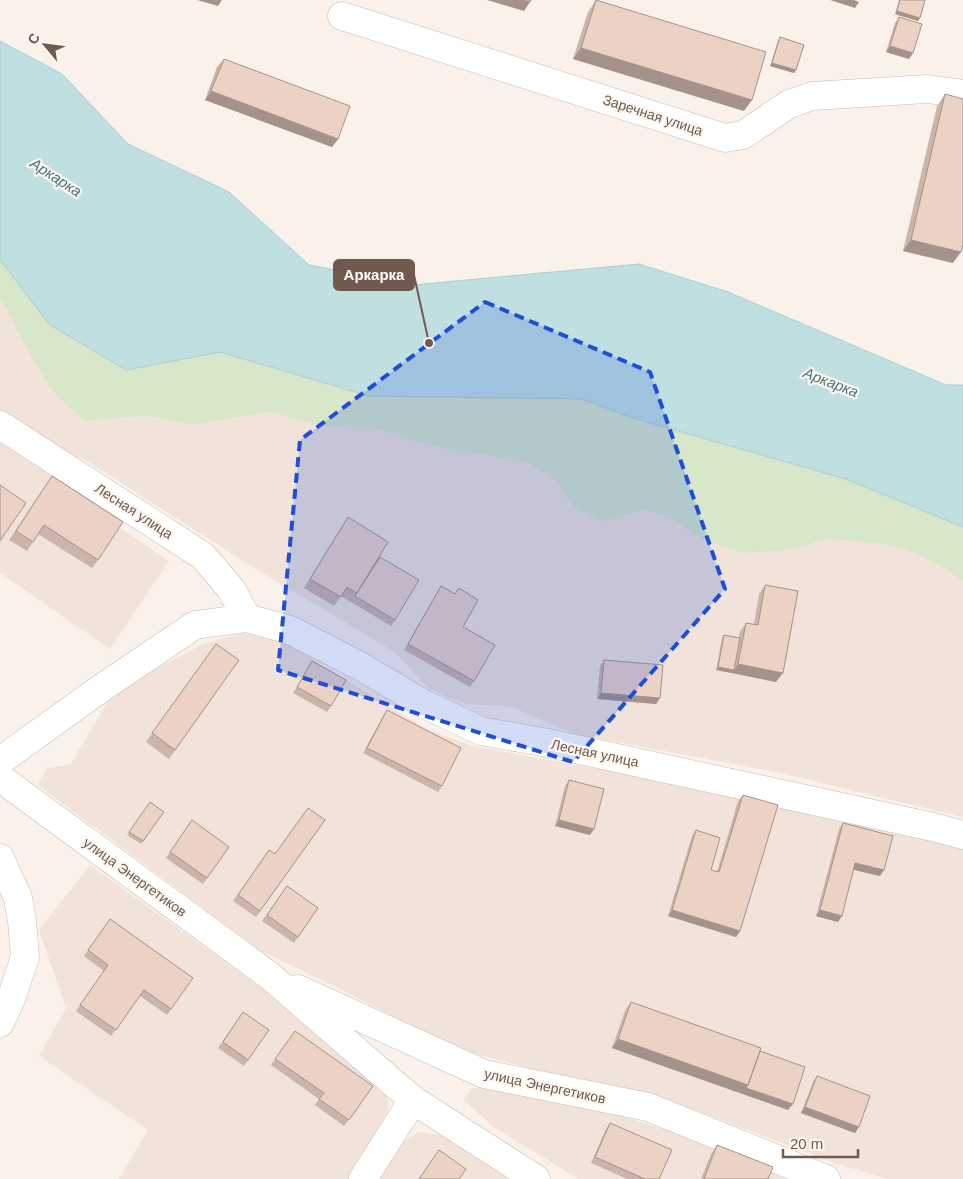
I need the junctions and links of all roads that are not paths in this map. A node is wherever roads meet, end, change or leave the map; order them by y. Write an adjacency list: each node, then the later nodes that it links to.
1 (342, 16): 2 (street, Заречная улица)
2 (963, 94)
3 (0, 425): 4 (street, Лесная улица)
4 (247, 618): 5 (street, Лесная улица); 7 (street, Лесная улица)
5 (0, 761)
6 (0, 778): 9 (street, улица Энергетиков)
7 (963, 835)
8 (0, 858): 10 (street)
9 (270, 976): 11 (street, улица Энергетиков); 14 (street, улица Энергетиков)
10 (0, 1023)
11 (413, 1100): 12 (street); 13 (street, улица Энергетиков)
12 (363, 1179)
13 (536, 1179)
14 (826, 1179)

